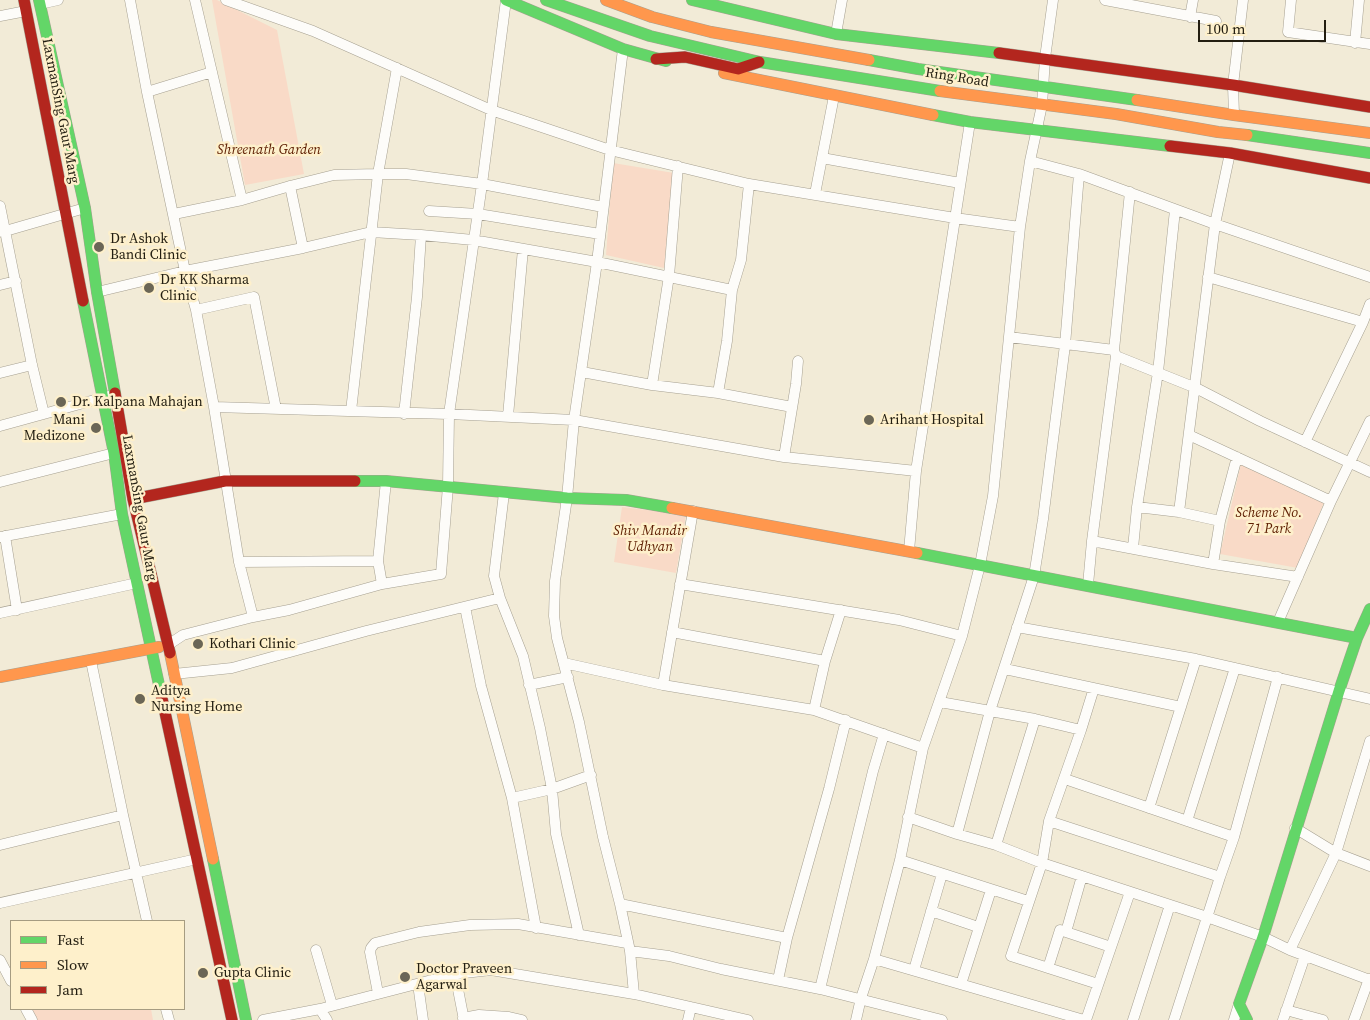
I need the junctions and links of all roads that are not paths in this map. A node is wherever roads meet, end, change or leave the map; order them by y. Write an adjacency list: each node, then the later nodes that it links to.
1 (58, 0): 16 (street)
2 (130, 0): 32 (street)
3 (195, 0): 29 (street)
4 (226, 0): 28 (street)
5 (506, 0): 24 (main road); 36 (street)
6 (546, 0): 27 (main road, Ring Road)
7 (606, 0): 31 (main road, Ring Road)
8 (692, 0): 21 (main road)
9 (842, 0): 21 (street)
10 (1053, 0): 25 (street)
11 (1105, 0): 19 (street)
12 (1193, 0): 19 (street)
13 (1243, 0): 30 (street)
14 (1291, 0): 22 (street)
15 (1359, 0): 22 (street)
16 (39, 2): 59 (main road, LaxmanSing Gaur Marg)
17 (25, 5): 18 (street); 64 (main road, LaxmanSing Gaur Marg)
18 (0, 16)
19 (1190, 16): 20 (street)
20 (1216, 21)
21 (836, 34): 25 (main road)
22 (1355, 43): 23 (street)
23 (1370, 44)
24 (623, 49): 26 (main road); 41 (street)
25 (1046, 58): 30 (main road); 31 (street)
26 (656, 59): 27 (main road); 33 (main road)
27 (760, 62): 34 (main road, Ring Road)
28 (398, 68): 36 (street); 47 (street)
29 (212, 72): 32 (street); 56 (street)
30 (1233, 85): 35 (main road); 37 (street)
31 (1044, 86): 34 (street); 37 (main road, Ring Road)
32 (147, 92): 62 (street)
33 (834, 96): 38 (main road); 44 (street)
34 (1042, 105): 39 (street); 43 (main road, Ring Road)
35 (1370, 107)
36 (491, 110): 41 (street); 51 (street)
37 (1234, 116): 40 (main road, Ring Road)
38 (970, 122): 39 (main road); 50 (street)
39 (1037, 129): 42 (main road); 45 (street)
40 (1370, 133)
41 (610, 150): 46 (street); 58 (street)
42 (1230, 153): 49 (main road); 66 (street)
43 (1370, 153)
44 (822, 158): 50 (street); 55 (street)
45 (1030, 161): 48 (street); 67 (street)
46 (678, 166): 52 (street); 77 (street)
47 (378, 174): 51 (street); 53 (street); 69 (street)
48 (1079, 174): 54 (street); 88 (street)
49 (1370, 178)
50 (960, 183): 65 (street)
51 (482, 184): 58 (street); 63 (street)
52 (749, 184): 55 (street); 82 (street)
53 (290, 186): 56 (street); 73 (street)
54 (1130, 192): 61 (street); 89 (street)
55 (815, 194): 65 (street)
56 (242, 200): 62 (street)
57 (0, 206): 68 (street)
58 (603, 207): 70 (street)
59 (85, 208): 64 (street); 83 (main road, LaxmanSing Gaur Marg)
60 (429, 210): 63 (street)
61 (1175, 210): 66 (street); 93 (street)
62 (174, 214): 76 (street)
63 (478, 214): 70 (street); 72 (street)
64 (65, 215): 68 (street); 99 (main road, LaxmanSing Gaur Marg)
65 (955, 218): 67 (street); 117 (street)
66 (1215, 224): 78 (street); 79 (street)
67 (1020, 227): 87 (street)
68 (3, 232): 80 (street)
69 (371, 232): 71 (street); 73 (street); 103 (street)
70 (600, 234): 75 (street)
71 (421, 235): 72 (street); 105 (street)
72 (473, 240): 74 (street); 106 (street)
73 (303, 248): 76 (street)
74 (523, 249): 75 (street); 107 (street)
75 (597, 262): 77 (street); 92 (street)
76 (185, 271): 83 (street); 85 (street)
77 (669, 276): 82 (street); 95 (street)
78 (1208, 277): 86 (street); 96 (street)
79 (1370, 277)
80 (16, 282): 81 (street); 91 (street)
81 (0, 285)
82 (732, 290): 97 (street)
83 (97, 292): 98 (main road, LaxmanSing Gaur Marg)
84 (1370, 304): 86 (street)
85 (196, 310): 100 (street); 102 (street)
86 (1364, 322): 112 (street)
87 (1009, 337): 88 (street); 139 (street)
88 (1065, 345): 89 (street); 140 (street)
89 (1115, 353): 93 (street); 133 (street)
90 (798, 361): 101 (street)
91 (32, 365): 94 (street); 104 (street)
92 (582, 372): 95 (street); 108 (street)
93 (1158, 372): 96 (street); 127 (street)
94 (0, 373)
95 (652, 385): 97 (street)
96 (1196, 388): 111 (street); 112 (street)
97 (718, 393): 101 (street)
98 (115, 395): 99 (street); 125 (main road, LaxmanSing Gaur Marg)
99 (103, 398): 104 (street); 113 (main road, LaxmanSing Gaur Marg)
100 (214, 407): 102 (street); 119 (street)
101 (792, 407): 114 (street)
102 (276, 409): 103 (street)
103 (351, 411): 105 (street)
104 (44, 414): 110 (street)
105 (404, 414): 106 (street)
106 (449, 414): 107 (street); 122 (street)
107 (508, 416): 108 (street)
108 (574, 420): 114 (street); 124 (street)
109 (1370, 421): 116 (street)
110 (0, 426)
111 (1189, 435): 115 (street); 129 (street)
112 (1305, 442): 116 (street)
113 (114, 453): 121 (street); 130 (main road, LaxmanSing Gaur Marg)
114 (784, 457): 117 (street)
115 (1237, 457): 126 (street); 131 (street)
116 (1350, 463): 118 (street); 126 (street)
117 (916, 471): 135 (street)
118 (1370, 472)
119 (225, 481): 120 (main road); 125 (main road); 137 (street)
120 (386, 481): 122 (main road); 136 (street)
121 (0, 482)
122 (448, 486): 123 (main road); 143 (street)
123 (504, 493): 124 (main road); 146 (street)
124 (567, 498): 128 (main road); 163 (street)
125 (133, 499): 158 (main road, LaxmanSing Gaur Marg)
126 (1332, 501): 141 (street)
127 (1137, 507): 129 (street); 134 (street)
128 (693, 511): 135 (main road); 144 (street)
129 (1179, 512): 131 (street)
130 (122, 514): 132 (street); 142 (main road, LaxmanSing Gaur Marg)
131 (1220, 521): 138 (street)
132 (3, 537): 149 (street)
133 (1092, 541): 134 (street); 145 (street)
134 (1132, 548): 138 (street)
135 (909, 551): 139 (main road)
136 (378, 561): 137 (street); 143 (street)
137 (239, 562): 152 (street)
138 (1213, 564): 141 (street)
139 (980, 565): 140 (main road); 156 (street)
140 (1034, 576): 145 (main road); 154 (street)
141 (1298, 577): 153 (street)
142 (137, 583): 149 (street); 159 (main road, LaxmanSing Gaur Marg)
143 (382, 584): 152 (street)
144 (680, 584): 150 (street); 155 (street)
145 (1088, 585): 153 (main road)
146 (500, 598): 147 (street); 170 (street)
147 (465, 608): 166 (street); 188 (street)
148 (1370, 609): 157 (main road)
149 (17, 610): 151 (street)
150 (841, 610): 156 (street); 162 (street)
151 (0, 612)
152 (253, 617): 158 (street)
153 (1278, 622): 157 (main road)
154 (1017, 627): 160 (street); 165 (street)
155 (672, 632): 162 (street); 171 (street)
156 (962, 636): 175 (street)
157 (1357, 638): 173 (main road)
158 (168, 645): 159 (main road); 166 (main road, LaxmanSing Gaur Marg)
159 (150, 648): 161 (main road); 200 (main road, LaxmanSing Gaur Marg)
160 (1196, 659): 164 (street); 176 (street)
161 (91, 661): 167 (main road); 190 (street)
162 (825, 661): 177 (street)
163 (564, 663): 168 (street); 171 (street)
164 (1235, 668): 169 (street); 193 (street)
165 (1004, 669): 172 (street); 178 (street)
166 (174, 674): 251 (main road, LaxmanSing Gaur Marg)
167 (0, 677)
168 (568, 677): 170 (street); 185 (street)
169 (1278, 677): 173 (street); 196 (street)
170 (529, 685): 187 (street)
171 (663, 685): 177 (street)
172 (1094, 688): 176 (street); 181 (street)
173 (1339, 691): 174 (street); 194 (main road)
174 (1370, 699)
175 (940, 702): 178 (street); 184 (street)
176 (1181, 707): 189 (street)
177 (814, 710): 180 (street)
178 (990, 711): 179 (street); 195 (street)
179 (1035, 719): 181 (street); 198 (street)
180 (846, 720): 182 (street); 222 (street)
181 (1081, 730): 186 (street)
182 (884, 734): 184 (street); 239 (street)
183 (1370, 742): 199 (street)
184 (923, 748): 191 (street)
185 (591, 775): 187 (street); 212 (street)
186 (1065, 779): 189 (street); 192 (street)
187 (552, 789): 188 (street); 220 (street)
188 (512, 798): 218 (street)
189 (1149, 808): 193 (street)
190 (123, 815): 197 (street); 204 (street)
191 (908, 817): 195 (street); 201 (street)
192 (1049, 821): 202 (street); 207 (street)
193 (1187, 821): 196 (street)
194 (1295, 828): 199 (street); 221 (main road)
195 (957, 834): 198 (street)
196 (1234, 837): 207 (street)
197 (0, 845)
198 (996, 845): 202 (street)
199 (1336, 853): 203 (street); 226 (street)
200 (197, 860): 204 (street); 250 (main road, LaxmanSing Gaur Marg)
201 (900, 860): 205 (street); 228 (street)
202 (1042, 863): 206 (street); 210 (street)
203 (1370, 866)
204 (136, 873): 211 (street); 216 (street)
205 (942, 874): 208 (street); 214 (street)
206 (1082, 876): 209 (street); 219 (street)
207 (1220, 877): 215 (street)
208 (991, 890): 210 (street); 217 (street)
209 (1130, 892): 213 (street); 224 (street)
210 (1028, 900): 230 (street)
211 (0, 903)
212 (620, 904): 222 (street); 223 (street)
213 (1170, 905): 215 (street); 261 (street)
214 (931, 911): 217 (street); 231 (street)
215 (1207, 917): 221 (street); 262 (street)
216 (146, 920)
217 (978, 926): 237 (street)
218 (536, 928): 220 (street); 240 (street)
219 (1066, 932): 224 (street); 230 (street)
220 (579, 935): 223 (street)
221 (1263, 937): 226 (street); 243 (main road)
222 (787, 938): 234 (street)
223 (629, 947): 234 (street); 241 (street)
224 (1111, 947): 238 (street)
225 (316, 950): 244 (street)
226 (1290, 950): 227 (street)
227 (1305, 956): 235 (street); 247 (street)
228 (874, 959): 231 (street); 242 (street)
229 (5, 963): 233 (street)
230 (1048, 968): 238 (street)
231 (914, 970): 237 (street)
232 (455, 974): 236 (street); 241 (street); 249 (street)
233 (10, 978)
234 (778, 980): 239 (street)
235 (1370, 980): 266 (street)
236 (418, 984): 240 (street); 254 (street)
237 (961, 984): 260 (street)
238 (1098, 984): 260 (street)
239 (820, 988): 242 (street)
240 (378, 993): 244 (street)
241 (634, 994): 245 (street)
242 (861, 998): 258 (street); 259 (street)
243 (1239, 1004): 263 (street); 264 (main road)
244 (332, 1005): 246 (street)
245 (690, 1007): 256 (street); 257 (street)
246 (320, 1008): 252 (street); 253 (street)
247 (1284, 1015): 265 (street)
248 (509, 1018): 249 (street); 255 (street)
249 (463, 1019)
250 (232, 1020)
251 (246, 1020)
252 (263, 1020)
253 (327, 1020)
254 (423, 1020)
255 (522, 1020)
256 (688, 1020)
257 (748, 1020)
258 (856, 1020)
259 (942, 1020)
260 (1085, 1020)
261 (1133, 1020)
262 (1174, 1020)
263 (1234, 1020)
264 (1247, 1020)
265 (1323, 1020)
266 (1354, 1020)

